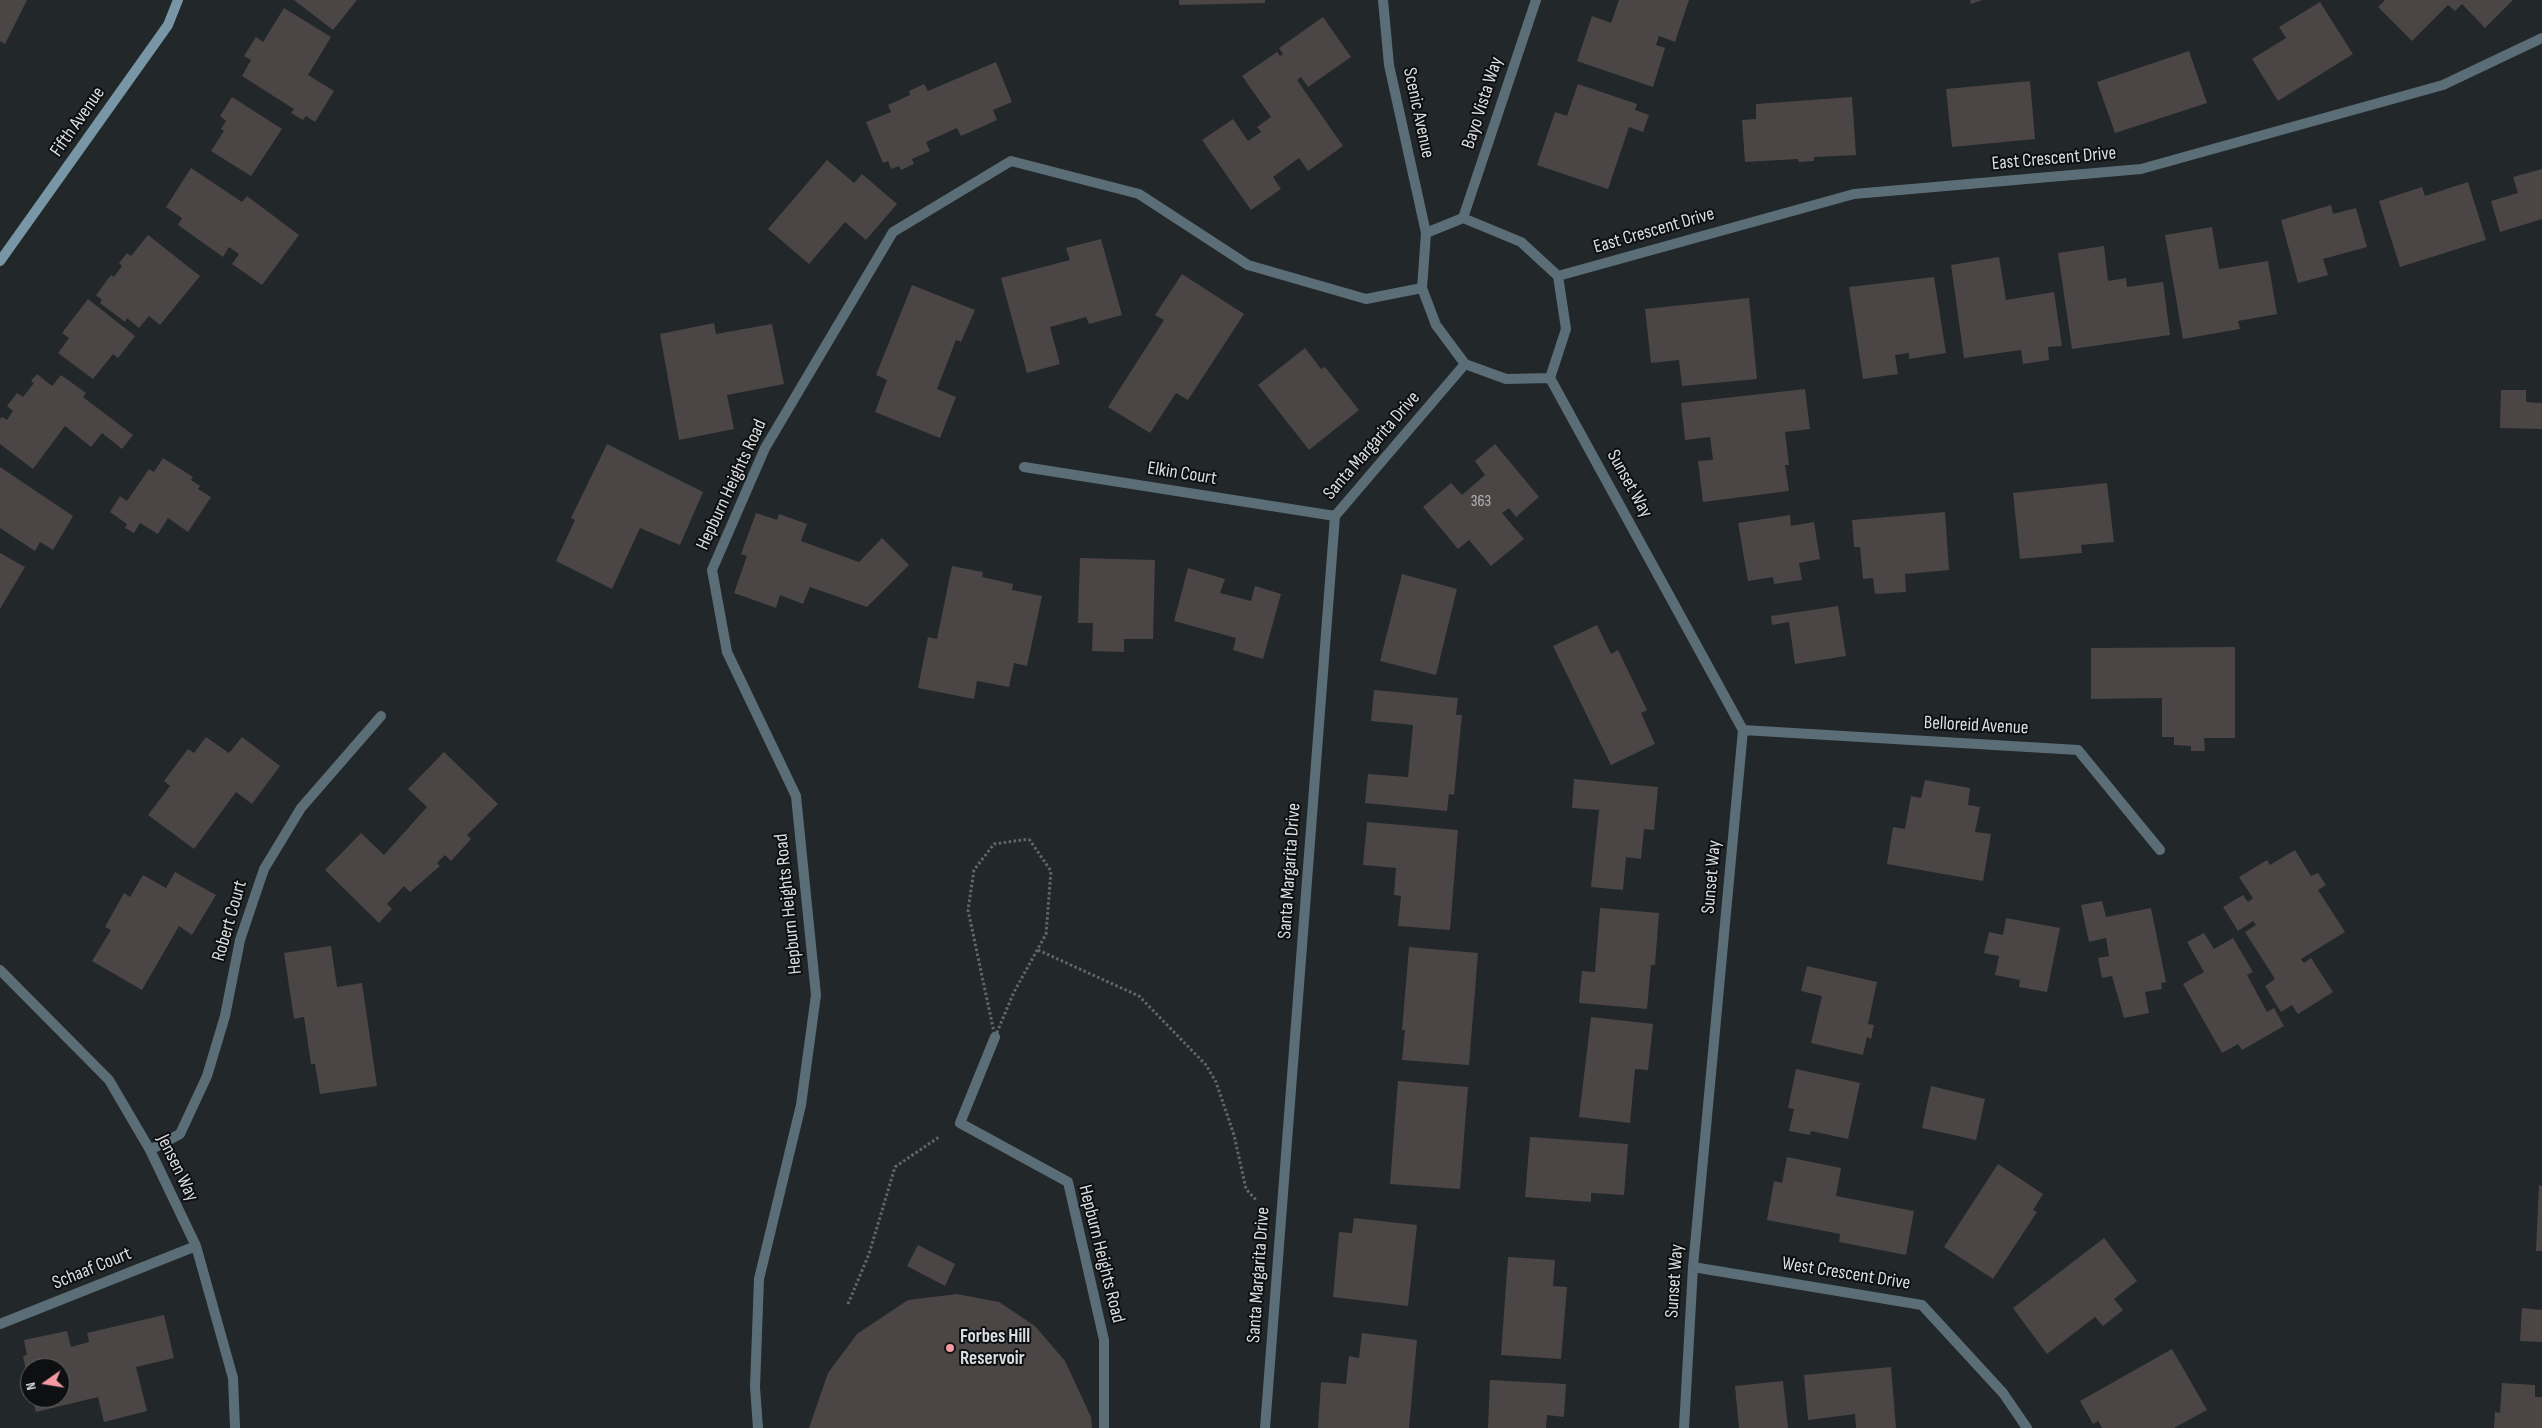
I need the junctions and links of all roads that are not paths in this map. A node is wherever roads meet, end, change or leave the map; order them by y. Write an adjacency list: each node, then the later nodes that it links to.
1 (178, 0): 7 (street, Fifth Avenue)
2 (1384, 0): 6 (street, Scenic Avenue)
3 (1536, 0): 5 (street, Bayo Vista Way)
4 (2542, 38): 8 (street, East Crescent Drive)
5 (1463, 218): 6 (street); 8 (street)
6 (1426, 233): 9 (street)
7 (0, 260)
8 (1558, 276): 11 (street)
9 (1422, 288): 10 (street); 24 (street, Hepburn Heights Road)
10 (1465, 364): 11 (street); 13 (street, Santa Margarita Drive)
11 (1550, 378): 15 (street, Sunset Way)
12 (1024, 467): 13 (street, Elkin Court)
13 (1335, 516): 26 (street, Santa Margarita Drive)
14 (380, 716): 19 (street, Robert Court)
15 (1743, 730): 16 (street, Belloreid Avenue); 21 (street, Sunset Way)
16 (2160, 850)
17 (0, 970): 19 (street, Jensen Way)
18 (995, 1037): 25 (street, Hepburn Heights Road)
19 (150, 1150): 20 (street, Jensen Way)
20 (196, 1246): 22 (street, Schaaf Court); 23 (street, Jensen Way)
21 (1693, 1267): 27 (street, Sunset Way); 28 (street, West Crescent Drive)
22 (0, 1324)
23 (235, 1428)
24 (758, 1428)
25 (1104, 1428)
26 (1264, 1428)
27 (1684, 1428)
28 (2027, 1428)

